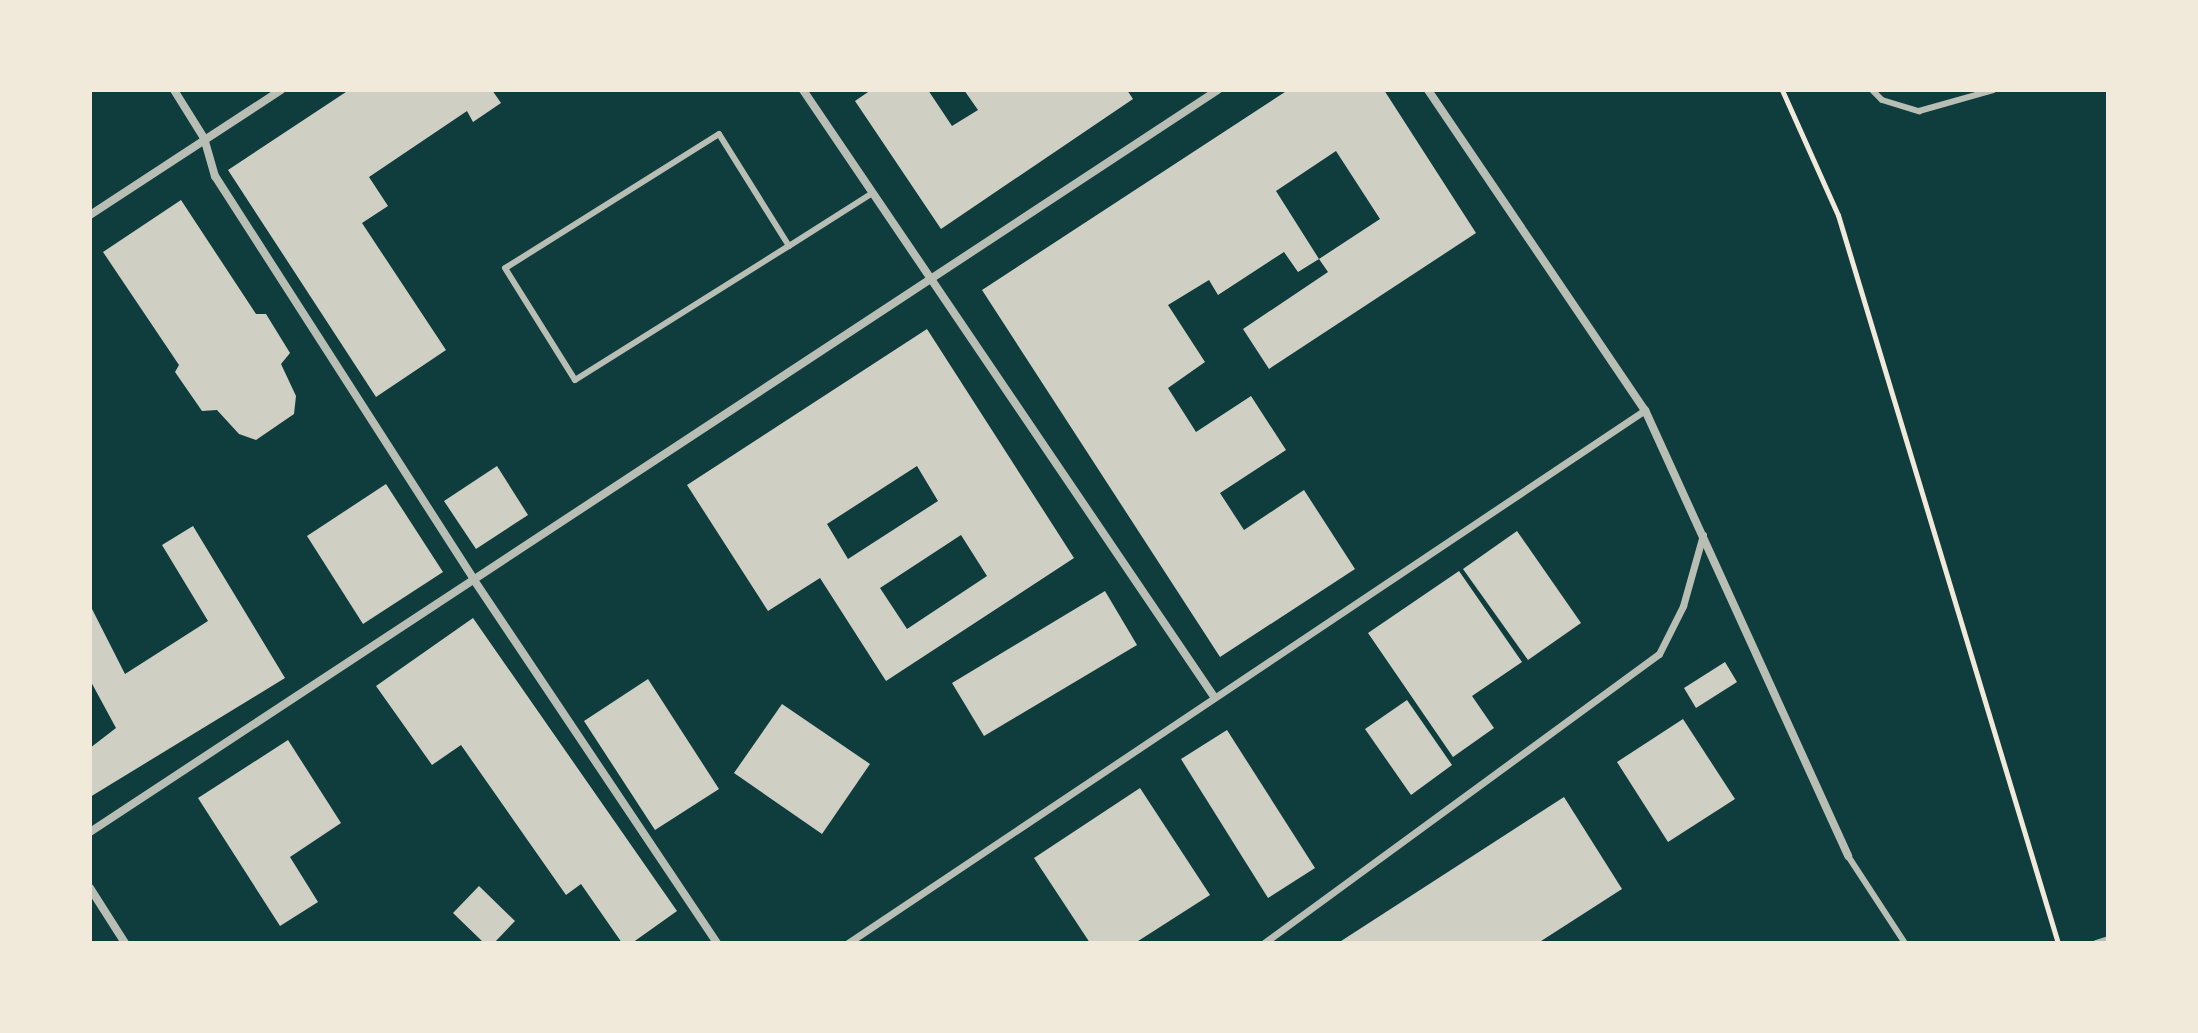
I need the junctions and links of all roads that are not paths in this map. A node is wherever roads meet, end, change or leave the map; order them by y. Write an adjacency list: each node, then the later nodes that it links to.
1 (174, 90): 8 (street)
2 (281, 90): 8 (street)
3 (803, 90): 9 (street)
4 (1218, 90): 12 (street)
5 (1428, 90): 13 (street)
6 (1872, 90): 7 (lane)
7 (1993, 90)
8 (204, 138): 10 (street); 15 (street)
9 (871, 194): 11 (lane); 12 (street)
10 (90, 215)
11 (789, 246): 11 (lane)
12 (932, 283): 15 (street); 16 (street)
13 (1645, 410): 14 (street); 16 (street)
14 (1703, 535): 18 (street); 24 (street)
15 (474, 580): 17 (street); 22 (street)
16 (1213, 695): 23 (street)
17 (90, 832)
18 (1848, 856): 25 (lane)
19 (90, 888): 21 (street)
20 (2108, 939): 26 (lane)
21 (125, 943)
22 (717, 943)
23 (848, 943)
24 (1264, 943)
25 (1905, 943)
26 (2096, 943)

